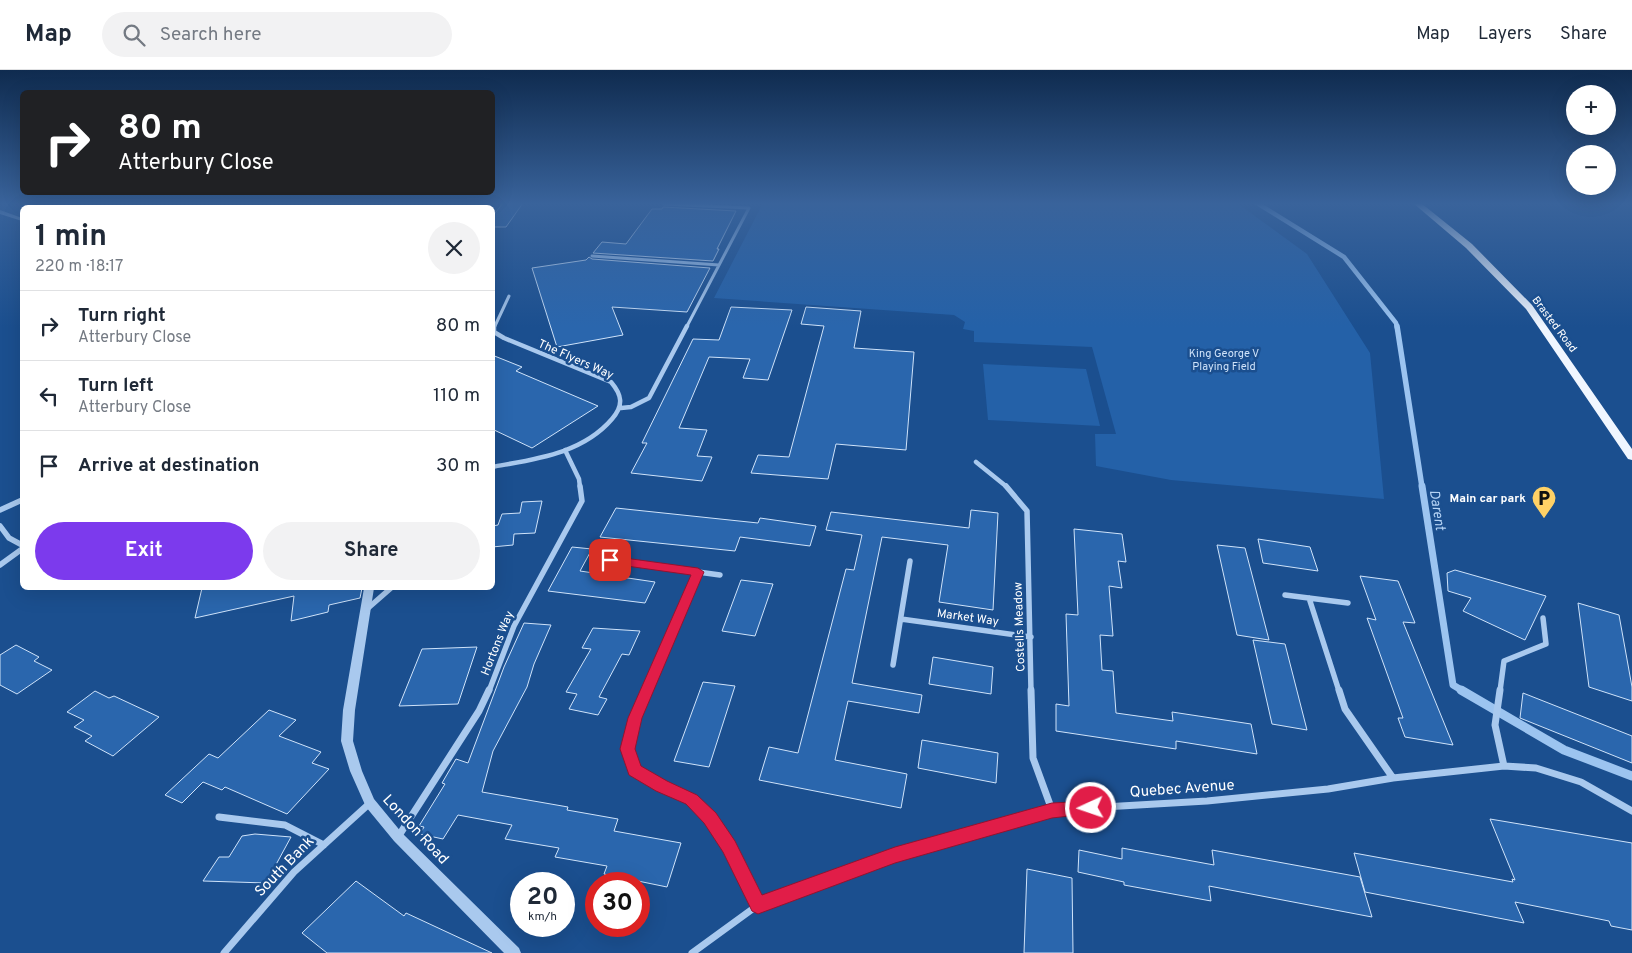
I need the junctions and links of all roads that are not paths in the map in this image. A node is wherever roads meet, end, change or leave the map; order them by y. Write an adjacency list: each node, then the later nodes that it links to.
1 (730, 244): 4 (street)
2 (1467, 244): 10 (main road, Brasted Road)
3 (592, 256): 4 (street)
4 (719, 265): 8 (street)
5 (509, 296): 6 (street, The Flyers Way)
6 (495, 324)
7 (495, 333): 8 (street, The Flyers Way)
8 (621, 408): 9 (street)
9 (565, 450): 12 (street); 39 (street, Hortons Way)
10 (1632, 457)
11 (976, 462): 31 (street, Costells Meadow)
12 (495, 466)
13 (20, 501): 14 (street)
14 (0, 510)
15 (0, 526): 16 (street)
16 (20, 543)
17 (20, 550): 20 (street)
18 (610, 560): 21 (street)
19 (910, 561): 30 (street)
20 (0, 565)
21 (698, 572): 22 (street); 41 (street)
22 (720, 575)
23 (369, 590): 28 (street, London Road)
24 (389, 590): 28 (street)
25 (1285, 595): 26 (street)
26 (1309, 598): 27 (street); 34 (street)
27 (1348, 603)
28 (365, 611): 35 (street, London Road)
29 (1543, 618): 33 (street)
30 (901, 619): 31 (street, Market Way); 32 (street)
31 (1032, 637): 36 (street, Costells Meadow)
32 (893, 665)
33 (1504, 766): 34 (street, Quebec Avenue); 37 (street, Quebec Avenue)
34 (1393, 778): 36 (street, Quebec Avenue)
35 (370, 803): 39 (street, London Road); 40 (street, South Bank)
36 (1052, 810): 41 (street, Quebec Avenue)
37 (1632, 811)
38 (219, 817): 40 (street)
39 (398, 837): 43 (street, London Road)
40 (324, 845): 42 (street, South Bank)
41 (758, 905): 44 (street, Quebec Avenue)
42 (224, 953)
43 (514, 953)
44 (692, 953)

